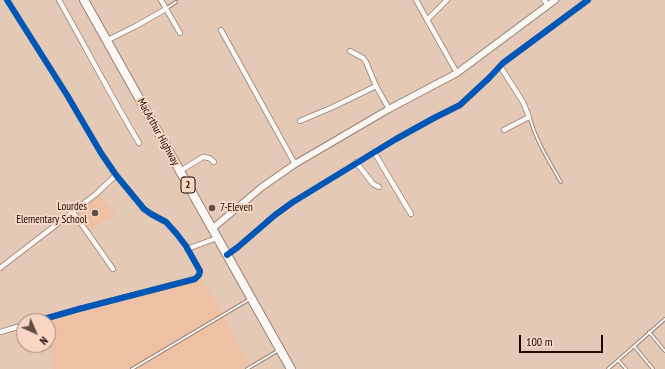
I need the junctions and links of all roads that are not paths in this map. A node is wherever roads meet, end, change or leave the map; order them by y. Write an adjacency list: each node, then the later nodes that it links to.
1 (7, 0): 30 (street)
2 (59, 0): 24 (street)
3 (84, 0): 15 (highway, MacArthur Highway / 2)
4 (161, 0): 11 (street)
5 (416, 0): 12 (street)
6 (447, 0): 12 (street)
7 (555, 0): 10 (street)
8 (588, 0): 17 (street)
9 (176, 2): 11 (lane)
10 (546, 3): 18 (street)
11 (166, 9): 14 (street); 15 (street)
12 (427, 20): 18 (street)
13 (221, 30): 28 (street)
14 (180, 33)
15 (108, 40): 29 (highway, MacArthur Highway / 2)
16 (350, 51): 19 (street)
17 (500, 66): 21 (street); 25 (street)
18 (457, 72): 20 (street)
19 (376, 86): 20 (street); 22 (street)
20 (389, 109): 28 (street)
21 (529, 117): 23 (street); 31 (lane)
22 (300, 120)
23 (504, 130)
24 (139, 143)
25 (374, 152): 27 (street); 34 (street)
26 (214, 162): 29 (street)
27 (356, 162): 32 (street); 38 (street)
28 (296, 164): 35 (street)
29 (180, 171): 35 (highway, MacArthur Highway / 2)
30 (116, 175): 33 (street); 37 (street)
31 (561, 182)
32 (379, 187)
33 (73, 212): 39 (street); 40 (street)
34 (411, 214)
35 (212, 229): 36 (highway, MacArthur Highway / 2)
36 (217, 238): 37 (street); 38 (highway, MacArthur Highway / 2)
37 (187, 249): 42 (street)
38 (227, 255): 41 (highway, MacArthur Highway / 2)
39 (0, 268)
40 (114, 269)
41 (251, 299): 48 (highway, MacArthur Highway / 2); 51 (lane)
42 (56, 316)
43 (665, 319): 46 (lane)
44 (16, 327): 45 (street)
45 (0, 332)
46 (649, 332): 47 (lane); 49 (lane)
47 (634, 346): 50 (lane); 56 (lane)
48 (280, 350): 52 (lane); 53 (highway, MacArthur Highway / 2)
49 (665, 351)
50 (618, 360): 54 (lane); 55 (lane)
51 (132, 369)
52 (247, 369)
53 (291, 369)
54 (608, 369)
55 (626, 369)
56 (653, 369)

